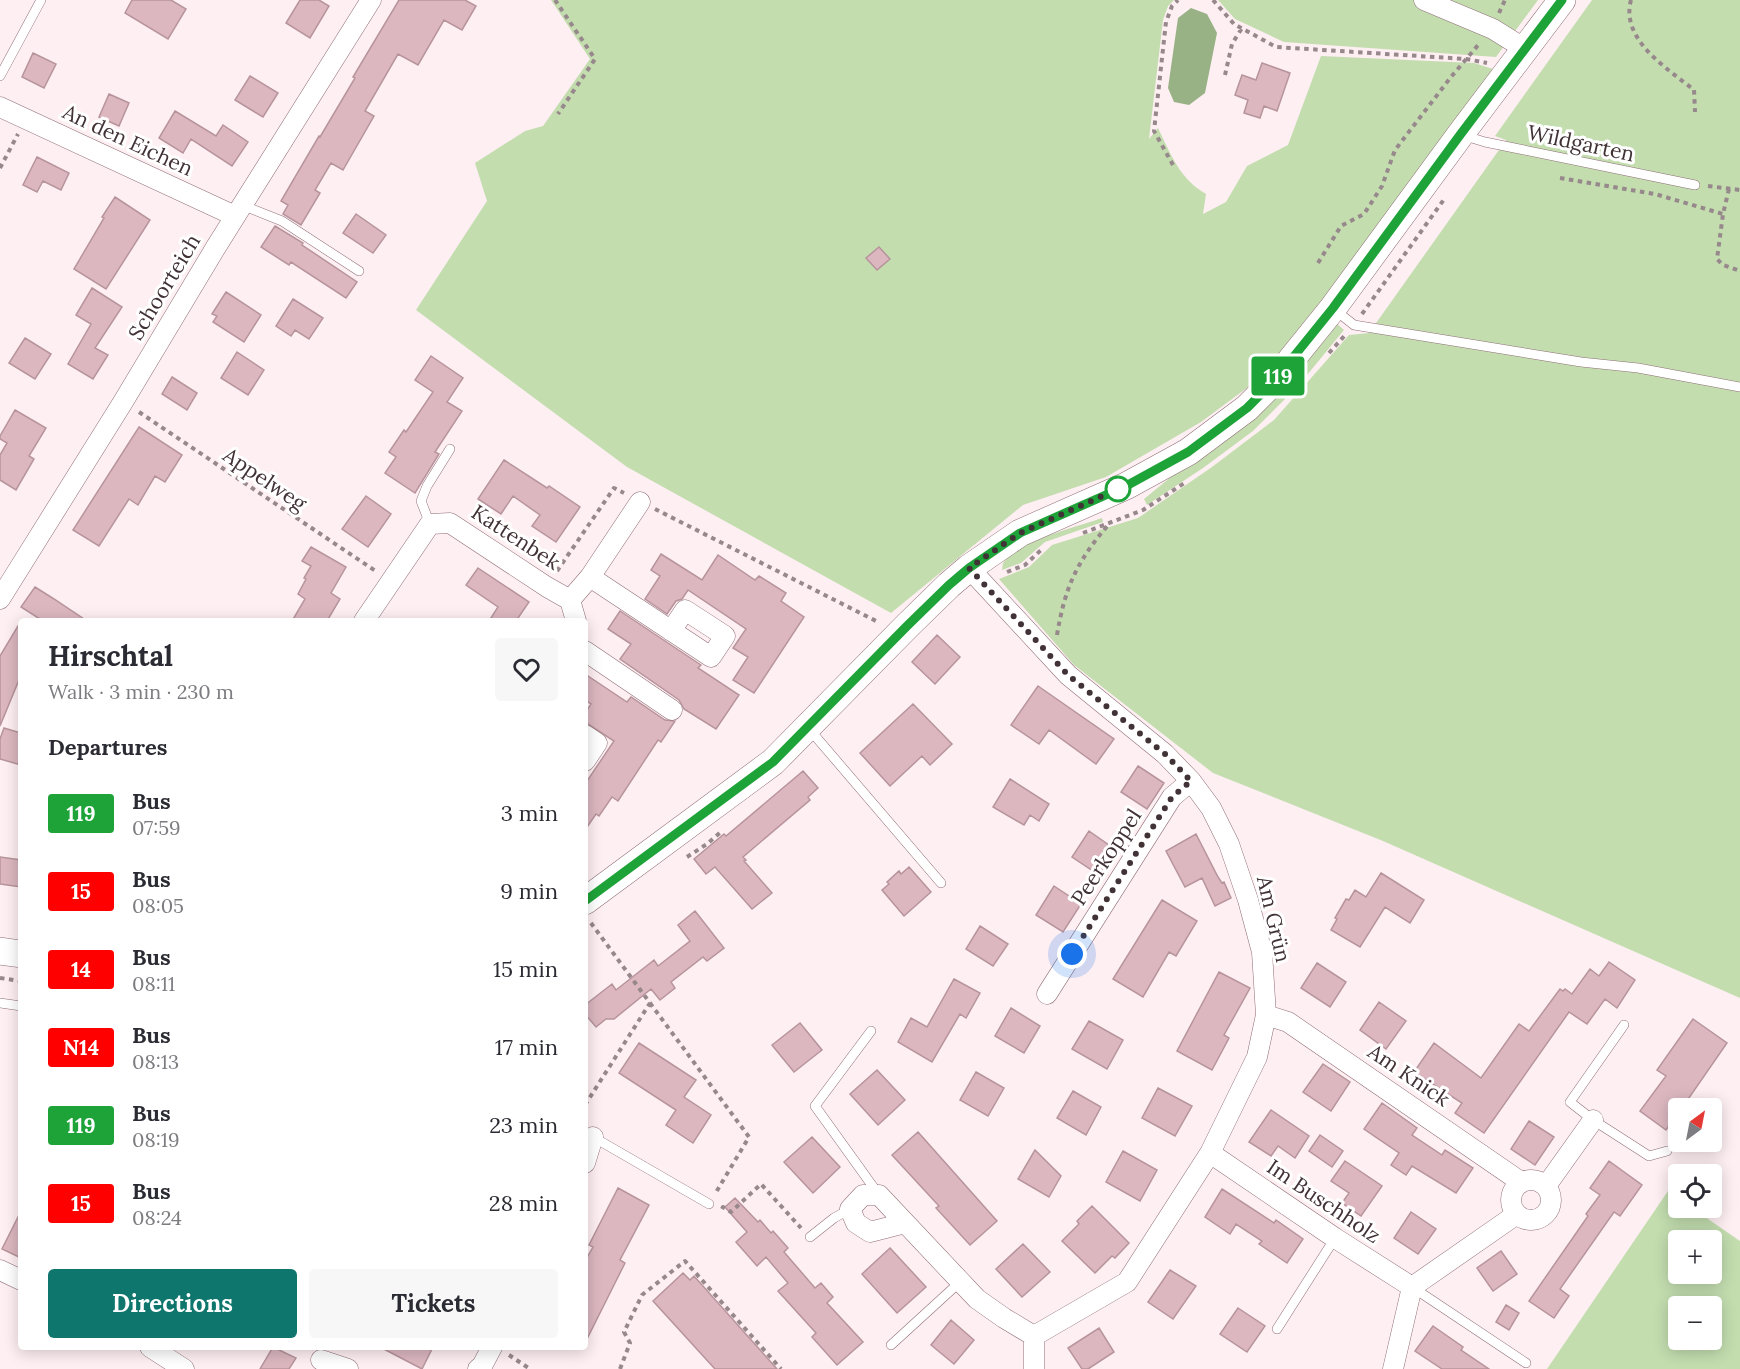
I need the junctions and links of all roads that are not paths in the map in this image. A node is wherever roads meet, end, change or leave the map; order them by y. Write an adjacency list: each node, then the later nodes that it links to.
1 (41, 0): 6 (lane)
2 (371, 0): 10 (street, Schoorteich)
3 (1424, 0): 5 (street)
4 (1562, 0): 5 (street)
5 (1518, 58): 8 (street)
6 (0, 76)
7 (0, 107): 10 (street, An den Eichen)
8 (1460, 135): 9 (lane, Wildgarten); 12 (street)
9 (1695, 185)
10 (239, 211): 11 (lane); 19 (street, Schoorteich)
11 (359, 271)
12 (1333, 308): 13 (lane); 17 (street)
13 (1740, 387)
14 (450, 449): 16 (lane)
15 (640, 502): 18 (street, Kattenbek)
16 (430, 524): 20 (street, Kattenbek); 21 (street)
17 (969, 568): 26 (street); 29 (street, Am Grün)
18 (590, 577): 20 (street, Kattenbek); 23 (street)
19 (0, 599)
20 (570, 600): 22 (street)
21 (366, 618)
22 (575, 618)
23 (671, 631)
24 (588, 653): 25 (street)
25 (672, 710)
26 (808, 728): 30 (lane); 31 (street)
27 (588, 737): 28 (street)
28 (588, 756)
29 (1191, 781): 34 (street, Peerkoppel); 37 (street, Am Grün)
30 (941, 883)
31 (588, 909)
32 (0, 951): 33 (street)
33 (18, 954)
34 (1047, 994)
35 (0, 1003): 36 (lane)
36 (18, 1006)
37 (1266, 1015): 44 (street, Am Grün); 45 (street, Am Knick)
38 (1623, 1025): 40 (lane)
39 (871, 1031): 47 (lane)
40 (1593, 1120): 42 (lane); 46 (street)
41 (592, 1137): 43 (street); 48 (lane)
42 (1667, 1151)
43 (588, 1152)
44 (1210, 1153): 53 (street, Im Buschholz); 59 (street, Am Grün)
45 (1521, 1182): 46 (street, Am Knick); 50 (street)
46 (1546, 1186): 50 (street)
47 (879, 1195): 49 (street); 51 (street)
48 (709, 1204)
49 (850, 1209): 51 (street); 52 (lane)
50 (1517, 1214): 57 (street)
51 (905, 1223): 56 (street)
52 (810, 1238)
53 (1335, 1238): 57 (street, Im Buschholz); 58 (lane)
54 (0, 1270): 55 (street)
55 (18, 1279)
56 (960, 1281): 59 (street); 60 (lane)
57 (1412, 1287): 64 (lane, Im Buschholz); 69 (street)
58 (1277, 1329)
59 (1034, 1336): 68 (street)
60 (891, 1345)
61 (155, 1350): 65 (street)
62 (499, 1350): 67 (street)
63 (321, 1359): 66 (street)
64 (1526, 1362)
65 (184, 1369)
66 (348, 1369)
67 (478, 1369)
68 (1034, 1369)
69 (1393, 1369)

